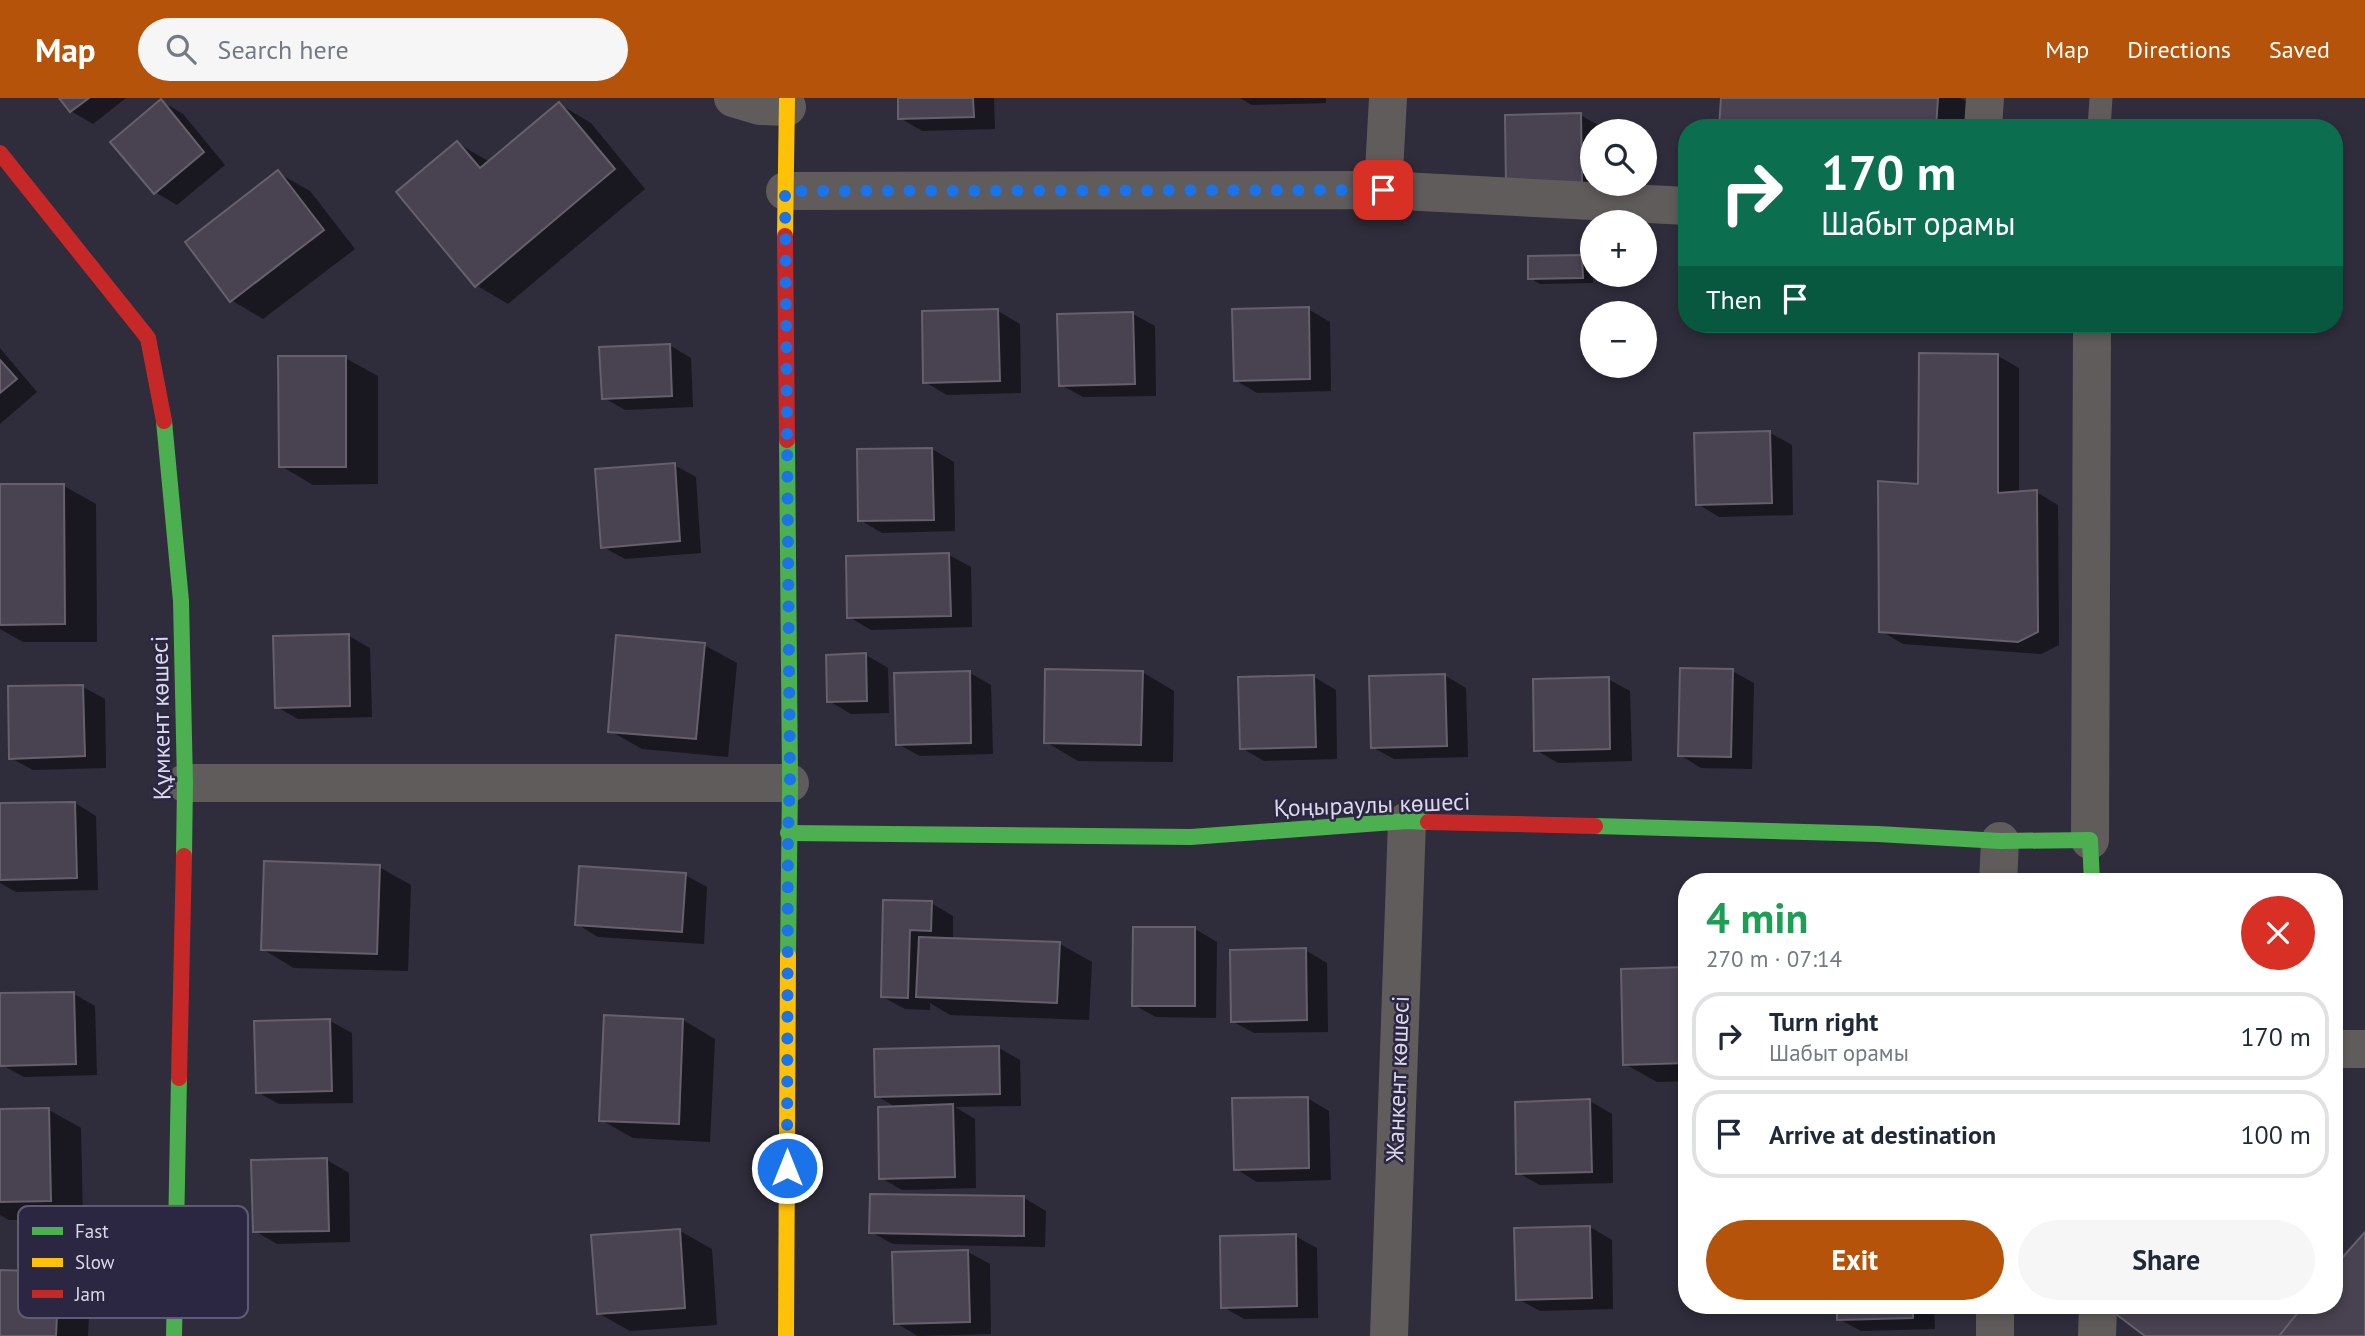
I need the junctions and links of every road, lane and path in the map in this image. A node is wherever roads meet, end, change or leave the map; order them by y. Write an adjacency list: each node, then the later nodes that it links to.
1 (733, 98): 5 (street)
2 (1388, 98): 9 (street)
3 (1985, 98): 6 (street)
4 (2101, 98): 7 (lane)
5 (787, 102): 10 (street)
6 (1984, 119)
7 (2100, 119)
8 (0, 153): 13 (street, Құмкент көшесі)
9 (1383, 190): 10 (street); 11 (street)
10 (785, 191): 14 (street)
11 (1678, 206)
12 (2092, 333): 17 (street)
13 (185, 783): 14 (street); 23 (street, Құмкент көшесі)
14 (790, 783): 16 (street)
15 (1406, 821): 16 (street, Қоңыраулы көшесі); 18 (street, Қоңыраулы көшесі); 29 (street, Жанкент көшесі)
16 (788, 833): 28 (street)
17 (2090, 840): 18 (street, Қоңыраулы көшесі); 20 (street)
18 (2000, 841): 19 (street)
19 (1998, 873)
20 (2092, 873)
21 (2343, 1049): 22 (street)
22 (2365, 1049)
23 (177, 1206)
24 (1995, 1314): 30 (street)
25 (2098, 1314): 31 (street)
26 (174, 1318): 27 (street, Құмкент көшесі)
27 (174, 1336)
28 (786, 1336)
29 (1389, 1336)
30 (1995, 1336)
31 (2097, 1336)

